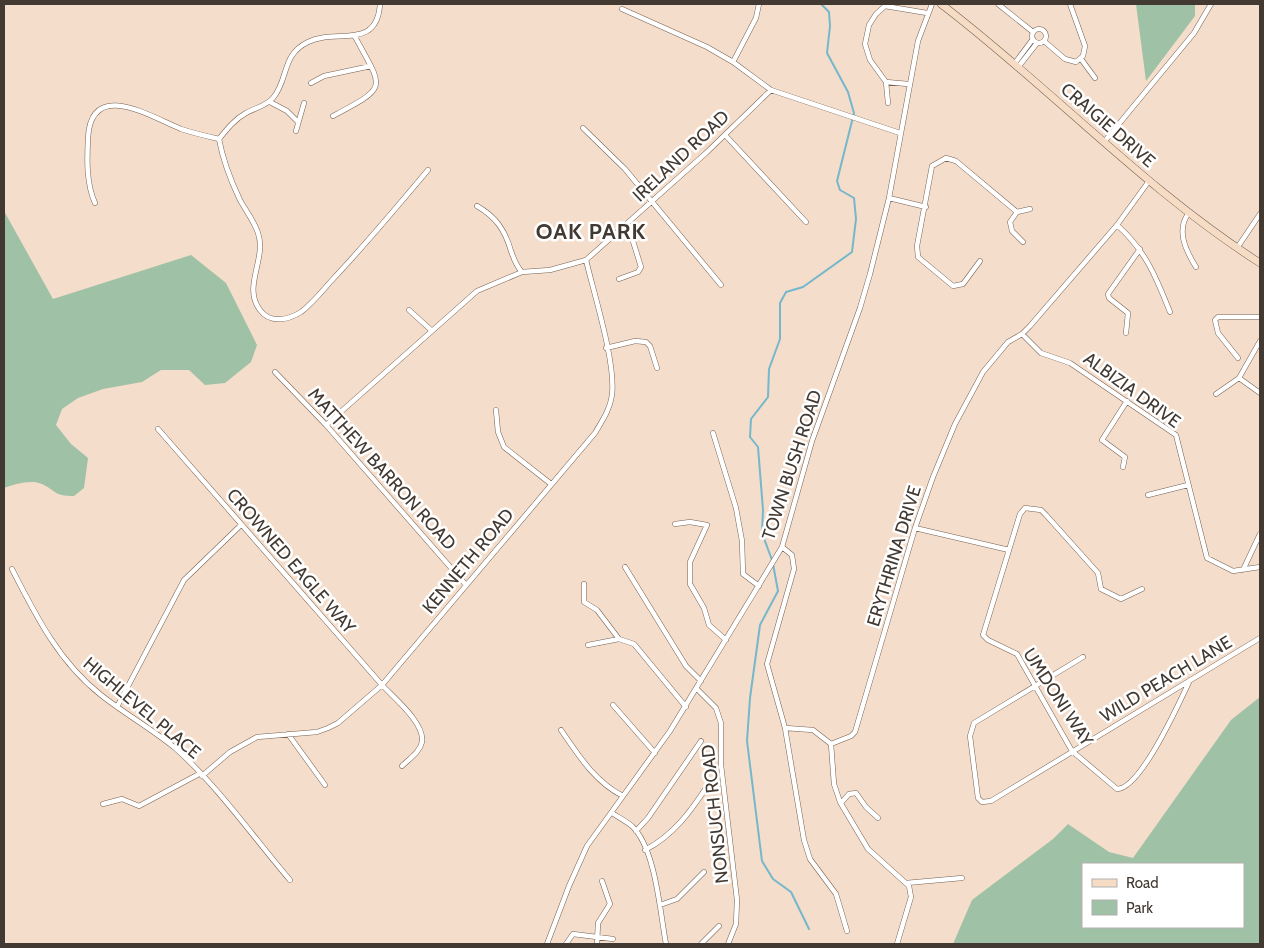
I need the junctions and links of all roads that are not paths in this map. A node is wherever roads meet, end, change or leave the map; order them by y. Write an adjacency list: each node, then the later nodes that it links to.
1 (380, 4): 11 (street)
2 (758, 4): 15 (street)
3 (932, 4): 9 (street, TOWN BUSH ROAD)
4 (941, 4): 16 (street, CRAIGIE DRIVE)
5 (998, 4): 10 (street)
6 (1070, 4): 14 (street)
7 (1211, 4): 33 (street)
8 (622, 9): 15 (street)
9 (927, 13): 19 (street); 21 (street, TOWN BUSH ROAD)
10 (1033, 32): 12 (street); 13 (street)
11 (354, 36): 17 (street); 23 (street)
12 (1035, 41): 13 (street); 16 (street)
13 (1044, 41): 14 (street)
14 (1080, 59): 18 (street)
15 (733, 62): 22 (street)
16 (1017, 64): 33 (street, CRAIGIE DRIVE)
17 (371, 66): 20 (street); 26 (street)
18 (1095, 78)
19 (886, 82): 21 (street); 25 (street)
20 (311, 83)
21 (908, 84): 30 (street, TOWN BUSH ROAD)
22 (770, 90): 30 (street); 31 (street, IRELAND ROAD)
23 (270, 102): 27 (street); 32 (street)
24 (304, 103): 27 (street)
25 (888, 103)
26 (333, 116)
27 (298, 122): 29 (street)
28 (583, 128): 38 (street)
29 (296, 131)
30 (900, 133): 37 (street, TOWN BUSH ROAD)
31 (725, 135): 38 (street, IRELAND ROAD); 46 (street)
32 (218, 139): 34 (street); 39 (street)
33 (1104, 142): 35 (street, CRAIGIE DRIVE)
34 (428, 170)
35 (1146, 179): 36 (street); 44 (street, CRAIGIE DRIVE)
36 (1144, 188): 48 (street, ERYTHRINA DRIVE)
37 (889, 198): 41 (street); 86 (street, TOWN BUSH ROAD)
38 (653, 201): 47 (street, IRELAND ROAD); 58 (street)
39 (94, 203)
40 (477, 206): 56 (street)
41 (926, 207): 43 (street); 53 (street)
42 (1030, 209): 43 (street)
43 (1017, 212): 49 (street)
44 (1188, 214): 50 (street, CRAIGIE DRIVE); 55 (street)
45 (1260, 214): 50 (street)
46 (806, 222)
47 (628, 224): 52 (street, IRELAND ROAD); 57 (street)
48 (1116, 225): 51 (street); 63 (street, ERYTHRINA DRIVE)
49 (1023, 242)
50 (1236, 248): 54 (street, CRAIGIE DRIVE)
51 (1140, 249): 60 (street); 64 (street)
52 (586, 260): 56 (street, IRELAND ROAD); 66 (street, KENNETH ROAD)
53 (980, 261)
54 (1260, 263)
55 (1196, 267)
56 (522, 272): 62 (street, IRELAND ROAD)
57 (619, 279)
58 (722, 286)
59 (409, 310): 62 (street)
60 (1170, 312)
61 (1260, 317): 67 (street)
62 (431, 330): 75 (street, IRELAND ROAD)
63 (1022, 334): 73 (street, ALBIZIA DRIVE); 84 (street, ERYTHRINA DRIVE)
64 (1126, 334)
65 (1260, 341): 70 (street)
66 (606, 348): 68 (street); 79 (street, KENNETH ROAD)
67 (1238, 358)
68 (657, 368)
69 (276, 372): 75 (street, MATTHEW BARRON ROAD)
70 (1240, 378): 71 (street); 72 (street)
71 (1260, 393)
72 (1216, 394)
73 (1127, 402): 78 (street); 80 (street, ALBIZIA DRIVE)
74 (496, 410): 79 (street)
75 (326, 425): 93 (street, MATTHEW BARRON ROAD)
76 (158, 429): 83 (street, CROWNED EAGLE WAY)
77 (713, 433): 94 (street)
78 (1123, 467)
79 (551, 484): 93 (street, KENNETH ROAD)
80 (1188, 485): 81 (street); 91 (street, ALBIZIA DRIVE)
81 (1148, 496)
82 (675, 524): 98 (street)
83 (241, 525): 103 (street, CROWNED EAGLE WAY); 107 (street)
84 (915, 528): 87 (street); 113 (street, ERYTHRINA DRIVE)
85 (1260, 534): 91 (street)
86 (782, 547): 94 (street, TOWN BUSH ROAD); 109 (street)
87 (1009, 550): 95 (street, UMDONI WAY); 104 (street, UMDONI WAY)
88 (625, 567): 102 (street)
89 (1260, 567): 91 (street, ALBIZIA DRIVE)
90 (12, 569): 107 (street, HIGHLEVEL PLACE)
91 (1243, 570)
92 (584, 584): 97 (street)
93 (466, 585): 103 (street, KENNETH ROAD)
94 (759, 586): 98 (street, TOWN BUSH ROAD)
95 (1142, 589)
96 (1260, 638): 101 (street, WILD PEACH LANE)
97 (619, 639): 99 (street); 108 (street)
98 (726, 640): 102 (street, TOWN BUSH ROAD)
99 (588, 645)
100 (1083, 657): 104 (street, WILD PEACH LANE)
101 (1190, 680): 114 (street, WILD PEACH LANE); 114 (street, UMDONI WAY)
102 (701, 681): 105 (street, TOWN BUSH ROAD)
103 (382, 685): 111 (street, KENNETH ROAD); 116 (street, CROWNED EAGLE WAY)
104 (1036, 685): 114 (street, UMDONI WAY); 114 (street, WILD PEACH LANE)
105 (697, 689): 108 (street, TOWN BUSH ROAD); 142 (street, NONSUCH ROAD)
106 (613, 705): 115 (street)
107 (117, 707): 117 (street, HIGHLEVEL PLACE)
108 (686, 707): 115 (street, TOWN BUSH ROAD)
109 (785, 728): 113 (street); 134 (street)
110 (561, 730): 120 (street)
111 (288, 734): 117 (street, KENNETH ROAD); 118 (street)
112 (701, 741): 125 (street)
113 (831, 744): 121 (street)
114 (1072, 751)
115 (655, 753): 120 (street, TOWN BUSH ROAD)
116 (402, 766)
117 (201, 775): 122 (street, KENNETH ROAD); 129 (street, HIGHLEVEL PLACE)
118 (325, 785)
119 (708, 785): 126 (street)
120 (624, 796): 123 (street, TOWN BUSH ROAD)
121 (841, 803): 124 (street); 131 (street)
122 (103, 804)
123 (612, 813): 125 (street); 137 (street, TOWN BUSH ROAD)
124 (878, 818)
125 (636, 832): 126 (street)
126 (645, 850): 132 (street)
127 (704, 872): 132 (street)
128 (962, 878): 131 (street)
129 (290, 880)
130 (602, 881): 135 (street)
131 (906, 883): 143 (street)
132 (660, 905): 140 (street)
133 (719, 926): 141 (street)
134 (847, 931)
135 (598, 938): 136 (street); 138 (street); 139 (street)
136 (613, 939)
137 (547, 944)
138 (566, 944)
139 (597, 944)
140 (666, 944)
141 (701, 944)
142 (728, 944)
143 (896, 944)

